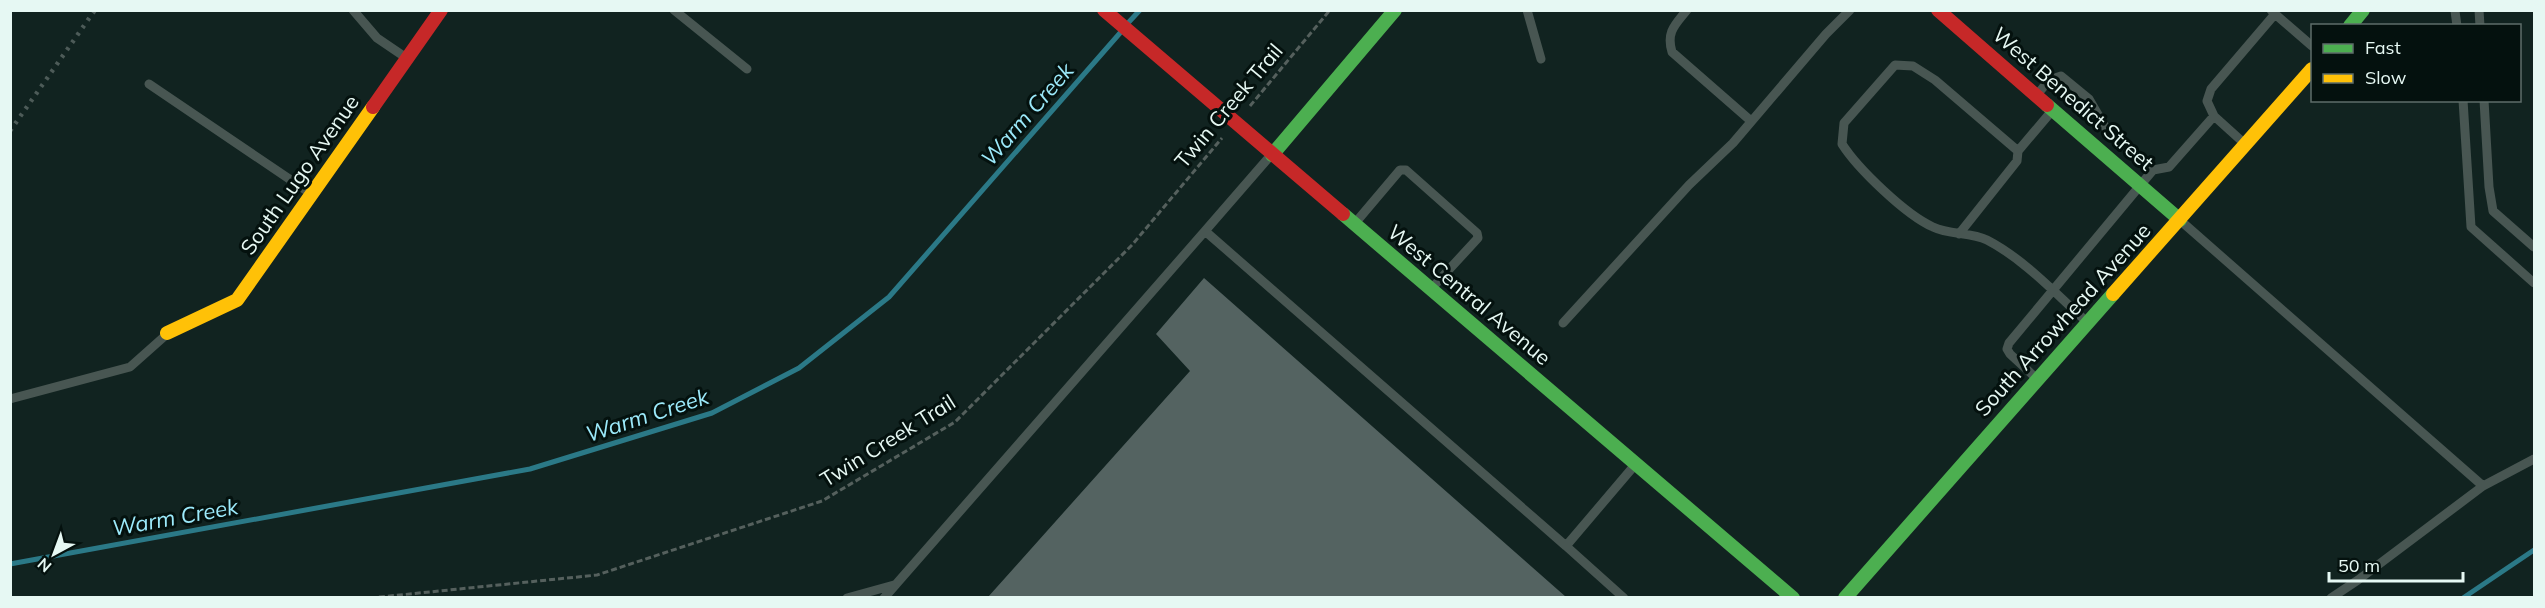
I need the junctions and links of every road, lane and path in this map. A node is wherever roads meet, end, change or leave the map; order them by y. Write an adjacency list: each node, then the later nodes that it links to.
1 (353, 10): 15 (lane)
2 (441, 10): 15 (street, South Lugo Avenue)
3 (674, 10): 17 (lane)
4 (1104, 10): 26 (street, West Central Avenue)
5 (1330, 10): 26 (path, Twin Creek Trail)
6 (1395, 10): 29 (street)
7 (1527, 10): 16 (lane)
8 (1687, 10): 25 (lane)
9 (1850, 10): 25 (lane)
10 (1938, 10): 20 (street, West Benedict Street)
11 (2363, 10): 13 (street)
12 (2273, 12): 14 (lane); 24 (lane)
13 (2352, 24)
14 (2311, 44)
15 (407, 59): 32 (street, South Lugo Avenue)
16 (1541, 59)
17 (747, 69)
18 (2311, 71): 27 (street, South Arrowhead Avenue)
19 (149, 84): 32 (lane)
20 (2036, 95): 23 (street, West Benedict Street); 30 (lane)
21 (2463, 102): 38 (lane)
22 (2484, 102): 37 (lane)
23 (2053, 110): 28 (lane); 31 (street, West Benedict Street)
24 (2214, 116): 27 (lane); 30 (lane)
25 (1751, 121): 41 (lane)
26 (1235, 123): 29 (street, West Central Avenue); 51 (path, Twin Creek Trail)
27 (2246, 144): 33 (street, South Arrowhead Avenue)
28 (2018, 151): 36 (lane); 36 (lane)
29 (1272, 155): 34 (street, West Central Avenue); 35 (lane)
30 (2153, 170): 31 (lane)
31 (2140, 185): 33 (street, West Benedict Street); 40 (lane)
32 (312, 194): 43 (street, South Lugo Avenue)
33 (2180, 220): 42 (street, South Arrowhead Avenue); 48 (lane)
34 (1354, 225): 39 (street, West Central Avenue); 39 (lane)
35 (1205, 231): 49 (lane); 50 (lane)
36 (1959, 234): 40 (lane)
37 (2535, 247)
38 (2535, 283)
39 (1431, 290): 47 (street, West Central Avenue)
40 (2053, 291): 42 (lane); 44 (lane)
41 (1563, 323)
42 (2088, 323): 44 (street, South Arrowhead Avenue)
43 (167, 333): 45 (lane)
44 (2038, 380): 56 (street, South Arrowhead Avenue)
45 (10, 399)
46 (2535, 459): 48 (lane)
47 (1636, 464): 49 (lane); 55 (street, West Central Avenue)
48 (2483, 486): 57 (lane)
49 (1566, 546): 54 (lane)
50 (895, 585): 52 (lane); 53 (lane)
51 (370, 597)
52 (847, 597)
53 (884, 597)
54 (1624, 597)
55 (1793, 597)
56 (1845, 597)
57 (2331, 597)

